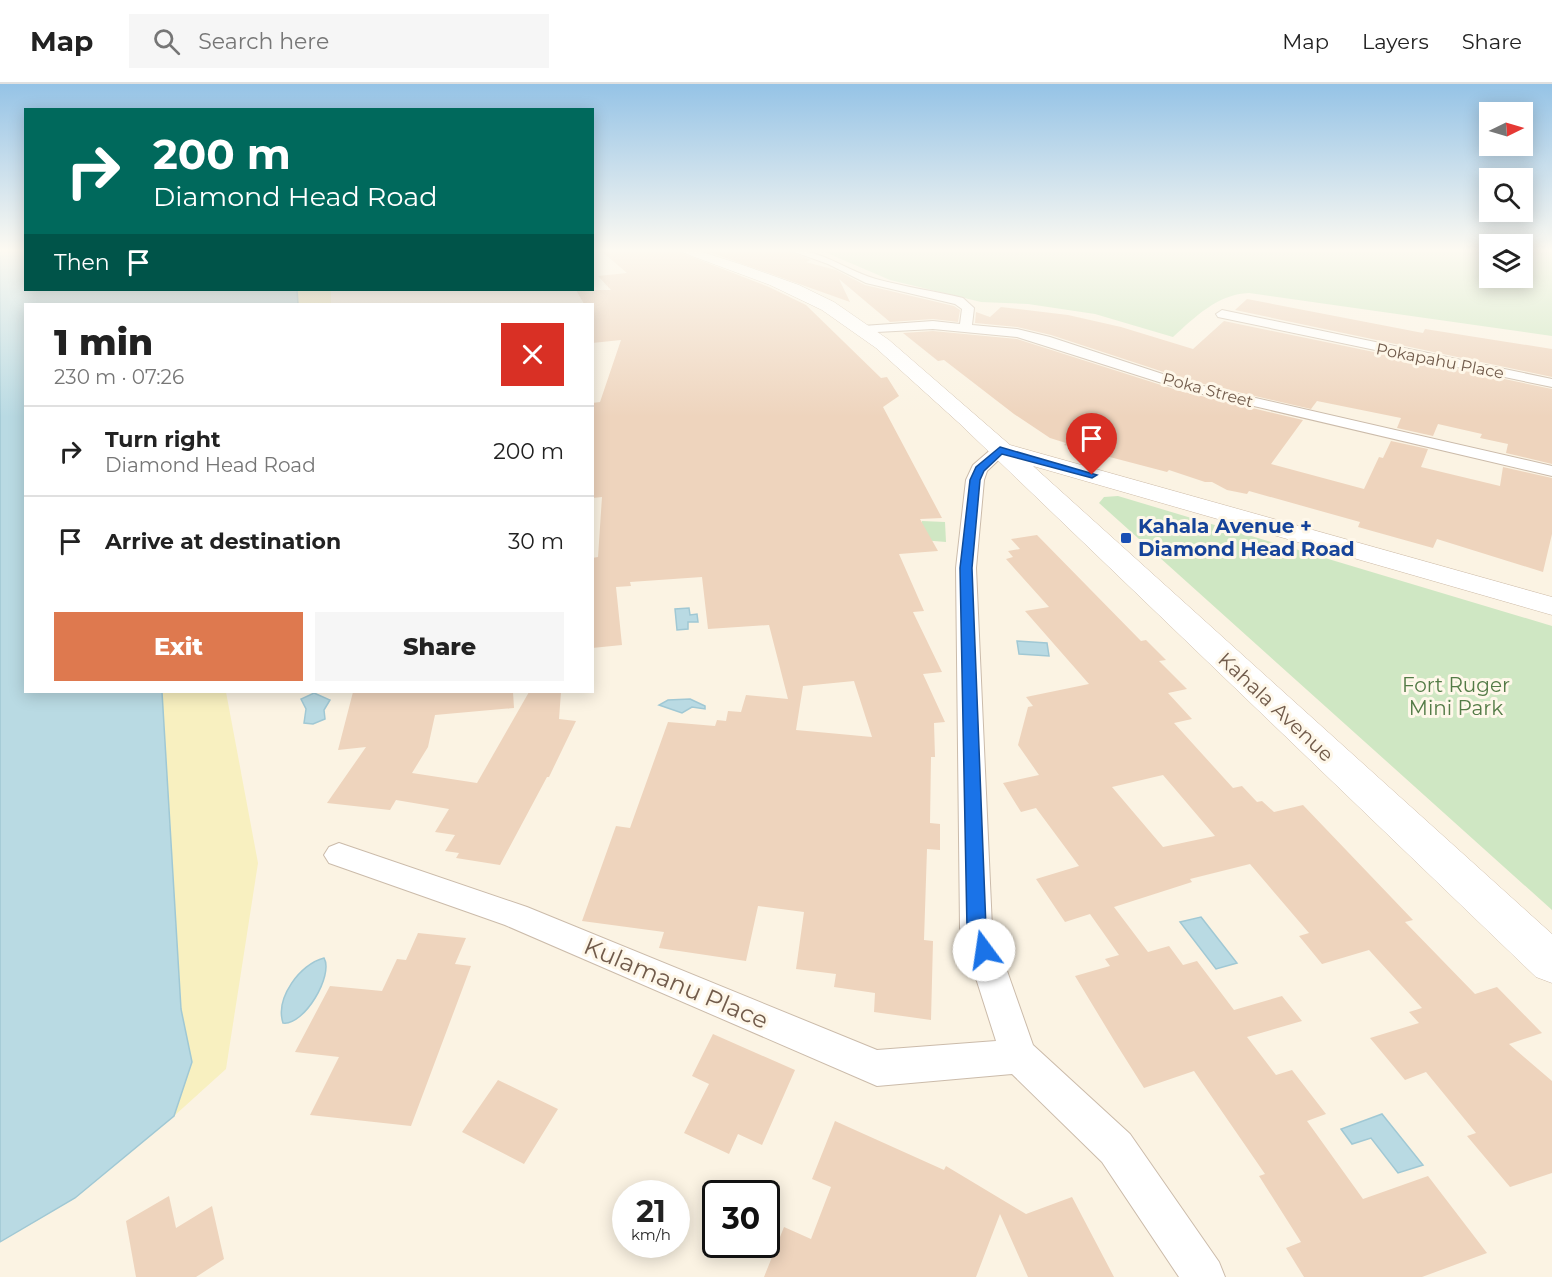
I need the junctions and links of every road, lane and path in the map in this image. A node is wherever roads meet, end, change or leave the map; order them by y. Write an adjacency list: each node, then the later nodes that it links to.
1 (828, 306): 5 (street, Kahala Avenue)
2 (965, 306): 4 (street)
3 (1222, 314): 6 (street, Pokapahu Place)
4 (966, 326): 5 (street, Poka Street); 8 (street, Poka Street)
5 (863, 330): 7 (street, Kahala Avenue)
6 (1552, 383)
7 (1000, 450): 9 (street); 11 (street, Kahala Avenue); 12 (street)
8 (1552, 471)
9 (1552, 606)
10 (339, 855): 12 (street, Kulamanu Place)
11 (1552, 963)
12 (1019, 1056): 13 (street)
13 (1204, 1277)

